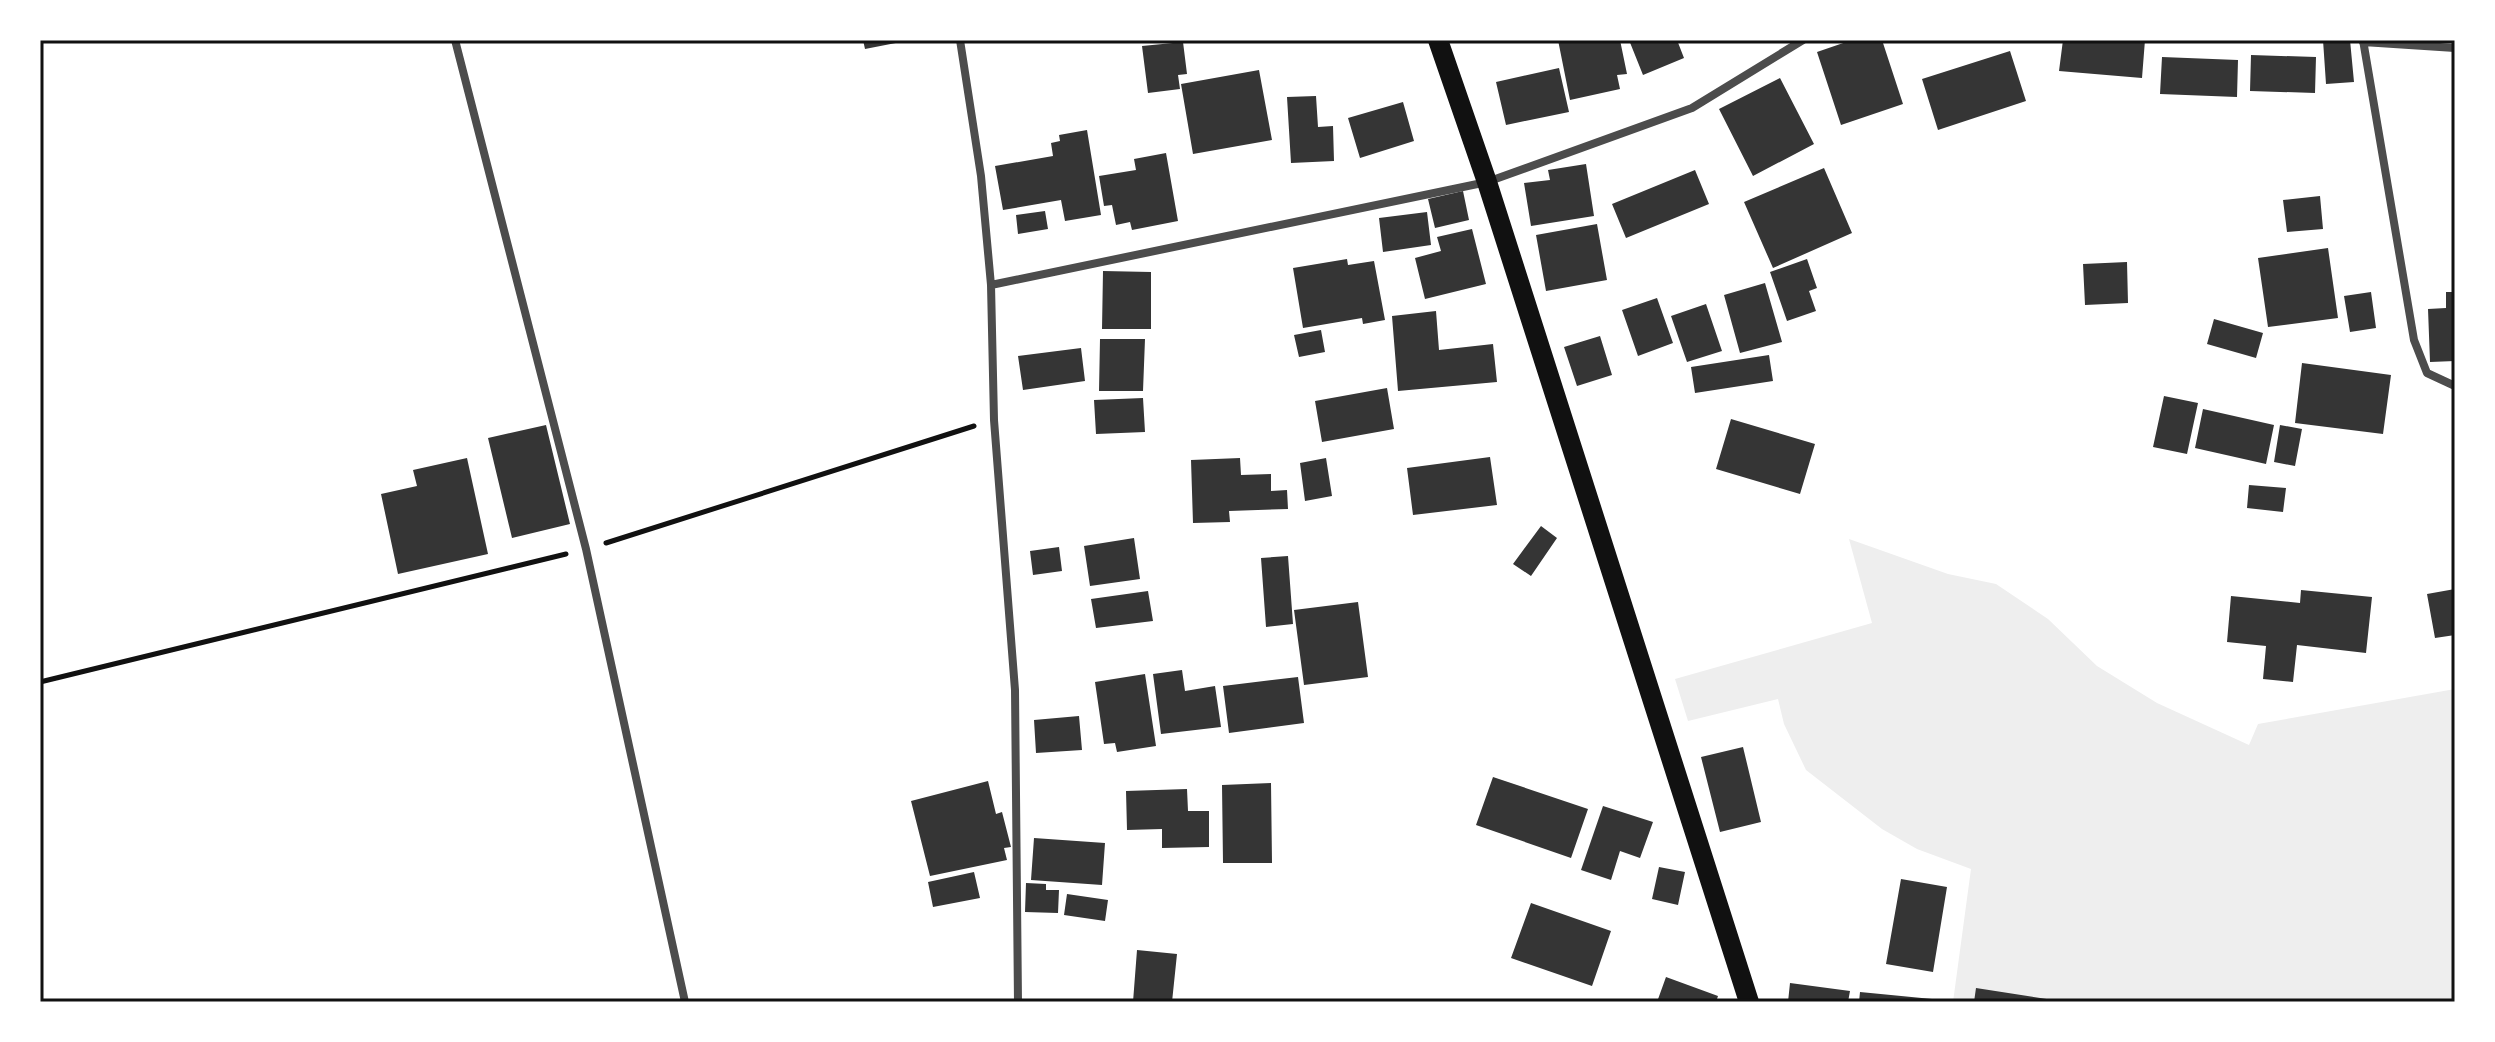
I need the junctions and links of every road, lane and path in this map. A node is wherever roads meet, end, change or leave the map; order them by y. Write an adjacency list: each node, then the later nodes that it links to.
1 (455, 40): 11 (street)
2 (960, 40): 8 (street)
3 (1438, 40): 7 (main road)
4 (1803, 40): 7 (street)
5 (2363, 41): 6 (street); 9 (street)
6 (2455, 48)
7 (1487, 182): 8 (street); 15 (main road)
8 (991, 285): 10 (street)
9 (2455, 386)
10 (994, 420): 11 (path); 14 (street)
11 (586, 549): 12 (path); 13 (street)
12 (40, 682)
13 (685, 1002)
14 (1018, 1002)
15 (1749, 1002)

